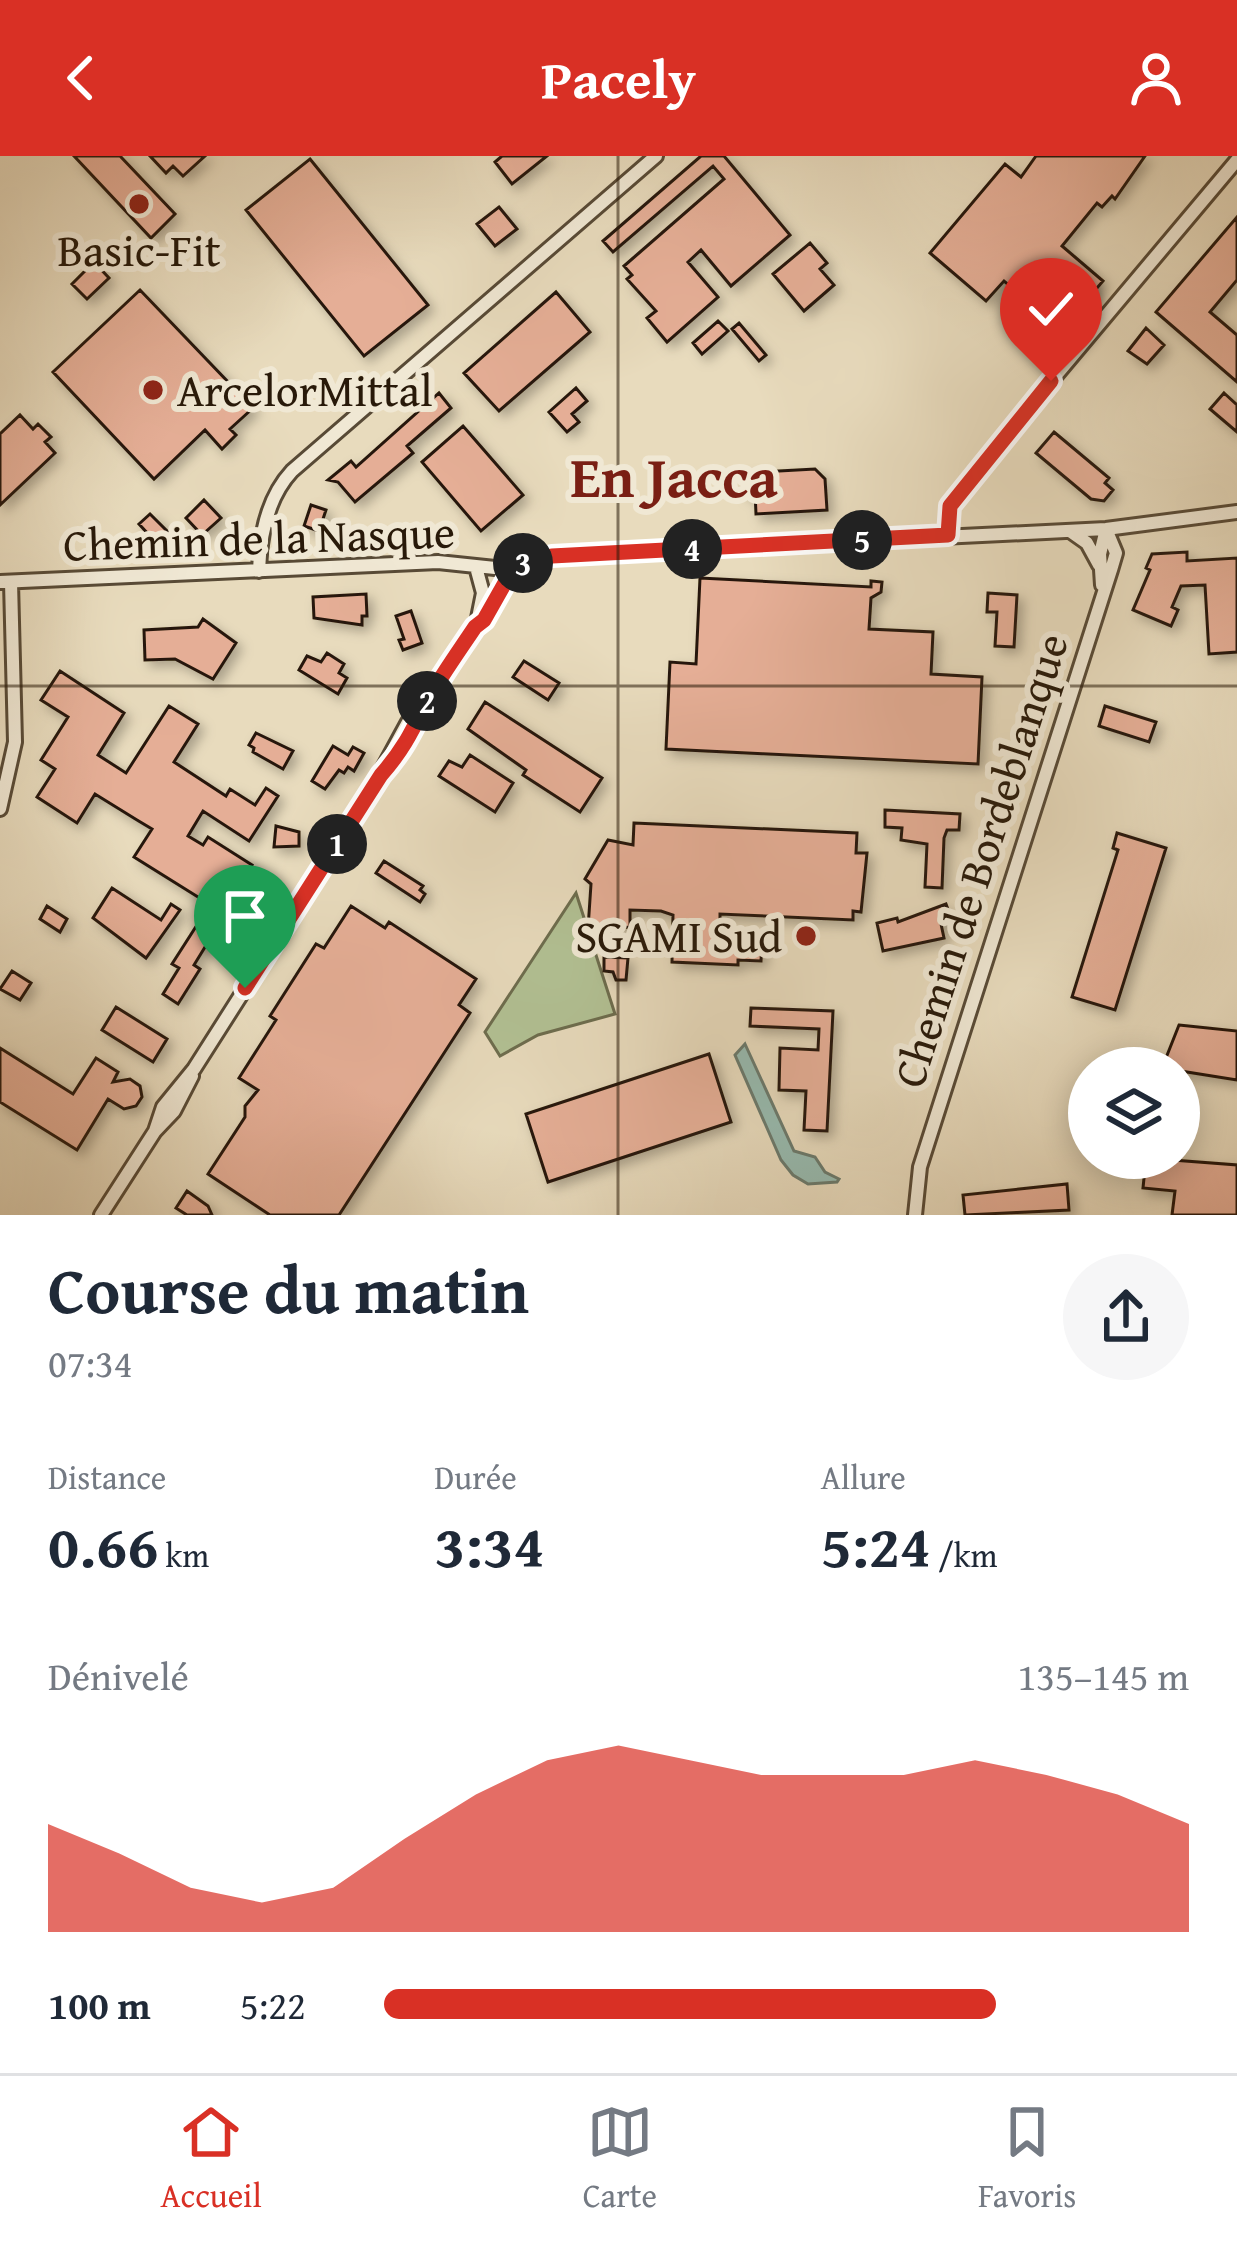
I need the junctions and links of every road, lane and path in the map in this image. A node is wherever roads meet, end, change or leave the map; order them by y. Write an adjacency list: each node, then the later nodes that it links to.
1 (656, 156): 12 (street)
2 (1237, 160): 7 (street)
3 (1237, 512): 4 (street, Chemin de la Nasque)
4 (1139, 526): 5 (street, Chemin de la Nasque); 8 (street)
5 (1106, 529): 6 (street, Chemin de la Nasque); 8 (street); 11 (street)
6 (1069, 531): 7 (street, Chemin de la Nasque); 11 (street)
7 (948, 535): 10 (street, Chemin de la Nasque)
8 (1116, 553): 14 (street, Chemin de Bordeblanque)
9 (476, 567): 10 (street, Chemin de la Nasque); 12 (street, Chemin de la Nasque); 15 (street)
10 (514, 567): 15 (street)
11 (1100, 567): 14 (street)
12 (259, 571): 13 (street, Chemin de la Nasque)
13 (5, 582): 16 (street)
14 (1100, 598): 18 (street, Chemin de Bordeblanque)
15 (475, 627): 17 (street)
16 (0, 809)
17 (101, 1215)
18 (915, 1215)

